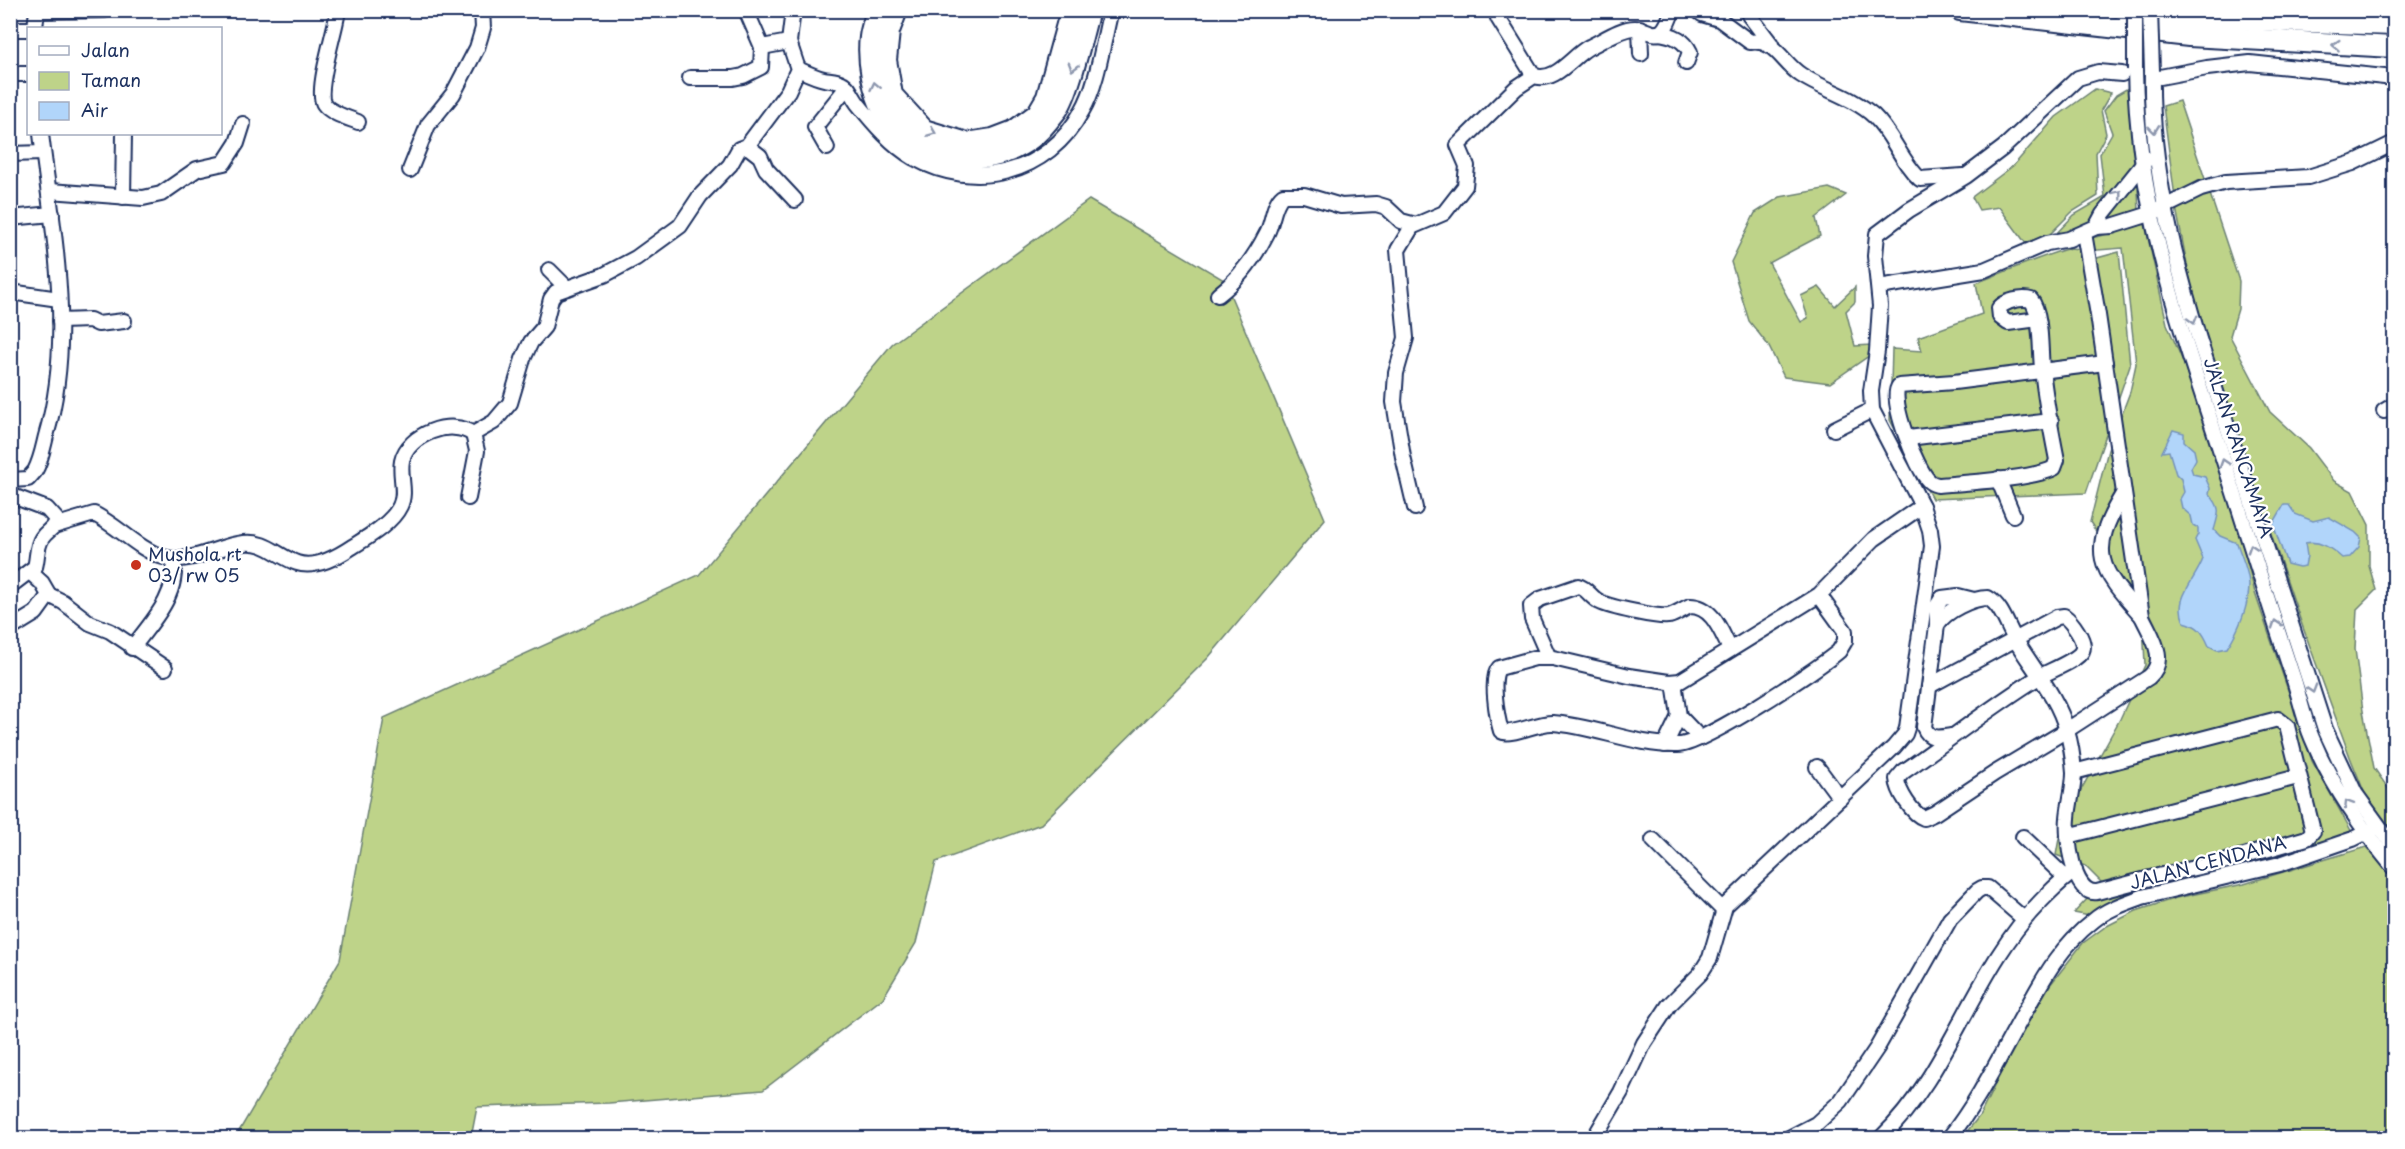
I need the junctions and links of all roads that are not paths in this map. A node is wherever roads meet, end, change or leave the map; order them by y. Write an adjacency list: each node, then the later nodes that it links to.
1 (105, 10): 16 (street)
2 (338, 10): 42 (street)
3 (482, 10): 53 (street)
4 (793, 10): 26 (street)
5 (877, 10): 8 (highway, one-way to 5)
6 (897, 10): 7 (highway, one-way to 7)
7 (1071, 10)
8 (1089, 10)
9 (1111, 10): 41 (street)
10 (1673, 10): 25 (street)
11 (1697, 10): 27 (street)
12 (1960, 10): 30 (highway, one-way to 12)
13 (2124, 10): 20 (highway)
14 (2135, 10): 34 (street, JALAN RANCAMAYA, bridge)
15 (2150, 10): 37 (street, JALAN RANCAMAYA, bridge)
16 (37, 11): 21 (street)
17 (750, 12): 29 (street)
18 (1748, 13): 27 (street); 28 (street)
19 (1498, 18): 38 (street)
20 (2394, 25)
21 (35, 27)
22 (1640, 28): 25 (street); 31 (street); 38 (street)
23 (10, 29): 24 (street)
24 (27, 29)
25 (1657, 33): 32 (street)
26 (789, 42): 29 (street); 33 (street)
27 (1750, 42): 28 (street)
28 (1771, 44): 54 (street)
29 (762, 47): 39 (street)
30 (2394, 47)
31 (1641, 54)
32 (1686, 63)
33 (798, 69): 41 (street); 47 (street)
34 (2128, 72): 52 (street, JALAN RANCAMAYA); 54 (street)
35 (10, 74): 36 (street)
36 (27, 74)
37 (2156, 74): 40 (street); 49 (street, JALAN RANCAMAYA, one-way to 49)
38 (1534, 76): 62 (street)
39 (690, 78)
40 (2394, 78)
41 (847, 87): 48 (street)
42 (358, 122)
43 (243, 124): 56 (street)
44 (41, 135): 50 (street)
45 (124, 135): 56 (street)
46 (2394, 143): 58 (street)
47 (747, 146): 57 (street); 68 (street)
48 (827, 148)
49 (2157, 152): 52 (street); 58 (street, JALAN RANCAMAYA)
50 (43, 153): 51 (street); 55 (street)
51 (10, 154)
52 (2143, 162): 60 (street, JALAN RANCAMAYA); 63 (street, one-way to 52)
53 (410, 170)
54 (1966, 177): 67 (street)
55 (50, 191): 56 (street); 59 (street)
56 (123, 197)
57 (795, 200)
58 (2166, 207): 60 (street); 64 (street, JALAN RANCAMAYA)
59 (52, 214): 61 (street); 71 (street)
60 (2150, 214): 63 (street); 65 (street, JALAN RANCAMAYA)
61 (10, 218)
62 (1413, 225): 70 (street); 88 (street)
63 (2090, 230): 67 (street); 75 (street)
64 (2173, 242): 65 (street); 115 (street, JALAN RANCAMAYA, one-way to 115)
65 (2158, 248): 115 (street, JALAN RANCAMAYA, one-way to 65)
66 (549, 270): 68 (street)
67 (1878, 287): 77 (street)
68 (567, 288): 80 (street)
69 (10, 292): 71 (street)
70 (1218, 295)
71 (59, 300): 73 (street)
72 (2038, 319): 76 (street)
73 (60, 321): 74 (street); 83 (street)
74 (124, 321)
75 (2105, 363): 76 (street); 84 (street)
76 (2042, 370): 78 (street); 81 (street)
77 (1872, 410): 79 (street); 87 (street)
78 (2051, 421): 81 (street); 82 (street)
79 (1834, 429)
80 (473, 434): 86 (street); 91 (street)
81 (1908, 438): 82 (street)
82 (1998, 479): 89 (street)
83 (10, 480)
84 (2124, 494): 96 (street); 96 (street)
85 (10, 495): 90 (street)
86 (468, 498)
87 (1922, 506): 95 (street); 114 (street)
88 (1415, 508)
89 (2013, 515)
90 (54, 526): 91 (street); 92 (street)
91 (173, 559): 99 (street)
92 (30, 572): 93 (street); 94 (street)
93 (10, 586)
94 (49, 595): 97 (street); 99 (street)
95 (1819, 595): 100 (street); 109 (street)
96 (2142, 616): 107 (street)
97 (10, 629)
98 (2016, 640): 103 (street); 103 (street); 105 (street); 105 (street)
99 (132, 648): 102 (street)
100 (1730, 649): 101 (street); 104 (street)
101 (1549, 657): 104 (street); 110 (street)
102 (165, 669)
103 (2040, 676): 107 (street); 108 (street)
104 (1674, 682): 106 (street)
105 (1929, 686): 108 (street)
106 (1679, 716): 109 (street); 110 (street)
107 (2067, 730): 108 (street); 112 (street)
108 (1951, 736)
109 (1700, 738): 110 (street)
110 (1665, 745)
111 (1817, 767): 114 (street)
112 (2074, 772): 113 (street); 116 (street)
113 (2298, 777): 116 (street); 121 (street)
114 (1840, 798): 122 (street)
115 (2372, 829): 119 (street, JALAN RANCAMAYA); 120 (street, JALAN RANCAMAYA); 127 (street, JALAN CENDANA)
116 (2068, 836): 121 (street)
117 (2024, 837): 121 (street)
118 (1653, 840): 122 (street)
119 (2394, 847)
120 (2394, 868)
121 (2070, 874): 123 (street)
122 (1723, 910): 124 (street)
123 (2024, 919): 125 (street); 126 (street)
124 (1594, 1138)
125 (1789, 1138)
126 (1881, 1138)
127 (1949, 1138)

